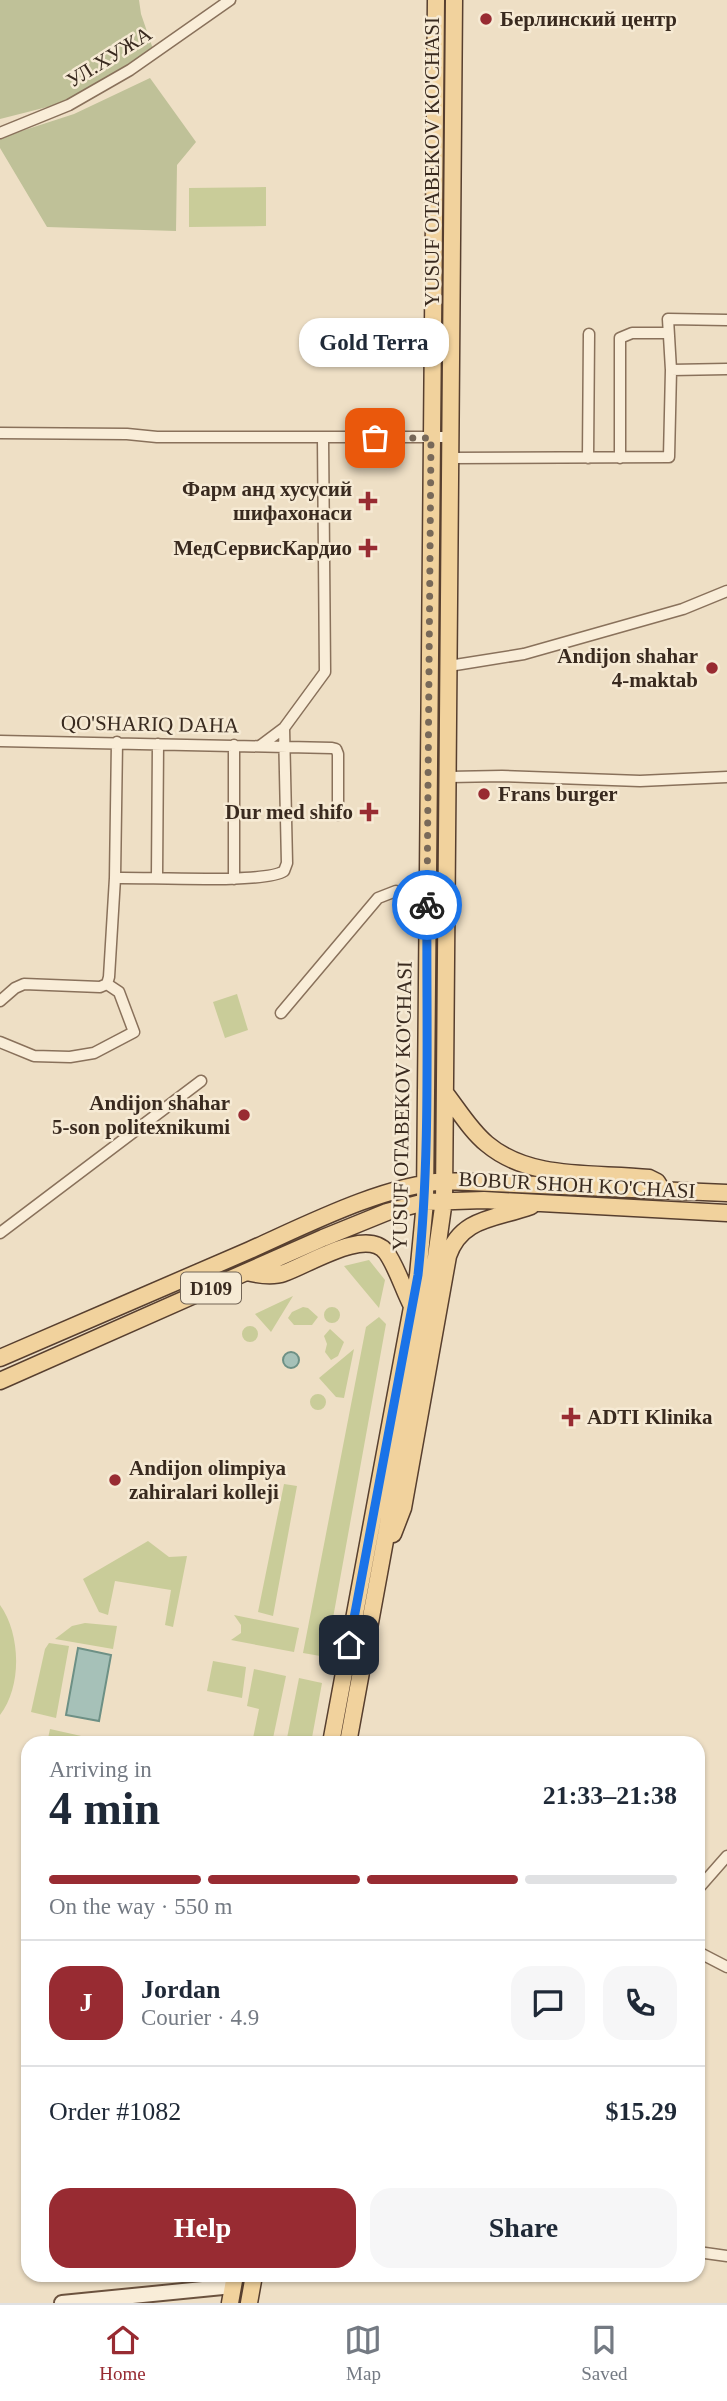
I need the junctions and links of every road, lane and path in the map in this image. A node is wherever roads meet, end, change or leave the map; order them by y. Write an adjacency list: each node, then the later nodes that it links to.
1 (230, 0): 4 (street, УЛ.ХУЖА)
2 (436, 0): 12 (main road, YUSUF OTABEKOV KO'CHASI)
3 (454, 0): 13 (main road, YUSUF OTABEKOV KO'CHASI)
4 (0, 133)
5 (727, 320): 6 (street)
6 (668, 333): 9 (street); 16 (street)
7 (589, 334): 15 (street)
8 (727, 369): 9 (street)
9 (671, 370): 16 (street)
10 (0, 433): 11 (street)
11 (323, 438): 12 (street); 19 (street, QO'SHARIQ DAHA)
12 (431, 438): 13 (street); 40 (main road, YUSUF OTABEKOV KO'CHASI)
13 (451, 438): 14 (main road, YUSUF OTABEKOV KO'CHASI)
14 (451, 458): 15 (street); 18 (main road, YUSUF OTABEKOV KO'CHASI)
15 (588, 458): 16 (street)
16 (620, 458)
17 (727, 592): 18 (street)
18 (449, 666): 26 (main road, YUSUF OTABEKOV KO'CHASI)
19 (284, 728): 24 (street, QO'SHARIQ DAHA); 25 (street)
20 (0, 741): 21 (street, QO'SHARIQ DAHA)
21 (117, 742): 22 (street, QO'SHARIQ DAHA); 30 (street)
22 (158, 744): 23 (street, QO'SHARIQ DAHA); 29 (street)
23 (234, 745): 24 (street, QO'SHARIQ DAHA); 31 (street)
24 (260, 746): 25 (street)
25 (286, 748): 28 (street); 31 (street)
26 (449, 777): 27 (street); 38 (main road, YUSUF OTABEKOV KO'CHASI)
27 (727, 777)
28 (338, 815)
29 (157, 877): 30 (street); 31 (street)
30 (115, 878): 33 (street)
31 (234, 879)
32 (396, 891): 35 (street)
33 (107, 984): 34 (street); 36 (street)
34 (0, 1001)
35 (281, 1013)
36 (0, 1042)
37 (201, 1081): 47 (street)
38 (446, 1094): 39 (main road, YUSUF OTABEKOV KO'CHASI); 41 (main road)
39 (445, 1181): 40 (main road, BOBUR SHOH KO'CHASI); 41 (main road, BOBUR SHOH KO'CHASI); 43 (main road, YUSUF OTABEKOV KO'CHASI)
40 (425, 1182): 44 (main road, YUSUF OTABEKOV KO'CHASI); 50 (main road, D109)
41 (662, 1190): 42 (main road, BOBUR SHOH KO'CHASI)
42 (727, 1193)
43 (444, 1200): 44 (main road, BOBUR SHOH KO'CHASI / D109); 45 (main road, BOBUR SHOH KO'CHASI); 52 (main road, YUSUF OTABEKOV KO'CHASI)
44 (425, 1202): 48 (main road, D109); 49 (main road, YUSUF OTABEKOV KO'CHASI)
45 (539, 1203): 46 (main road, BOBUR SHOH KO'CHASI); 52 (main road)
46 (727, 1213)
47 (0, 1233)
48 (247, 1272): 49 (main road); 51 (main road, D109)
49 (412, 1306): 53 (main road, YUSUF OTABEKOV KO'CHASI)
50 (0, 1359)
51 (0, 1381)
52 (384, 1544): 54 (main road, YUSUF OTABEKOV KO'CHASI)
53 (332, 1736)
54 (349, 1736)
55 (727, 1856): 56 (street)
56 (705, 1881)
57 (705, 1956): 58 (street)
58 (727, 1967)
59 (705, 2253): 60 (street)
60 (727, 2256)
61 (226, 2282): 64 (street)
62 (234, 2282): 65 (main road)
63 (253, 2282): 66 (main road)
64 (62, 2303)
65 (230, 2303)
66 (249, 2303)

